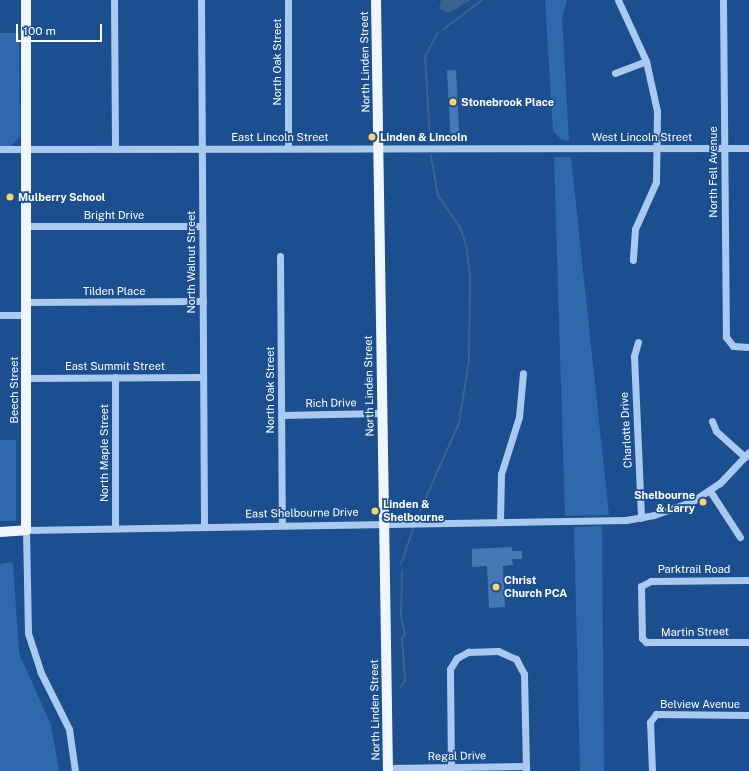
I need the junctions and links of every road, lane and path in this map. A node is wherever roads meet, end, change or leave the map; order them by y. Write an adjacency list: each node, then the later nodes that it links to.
1 (26, 0): 18 (main road, Beech Street)
2 (114, 0): 19 (street)
3 (201, 0): 11 (street, North Walnut Street)
4 (288, 0): 12 (street, North Oak Street)
5 (376, 0): 10 (main road, North Linden Street)
6 (618, 0): 8 (street)
7 (723, 0): 15 (street, North Fell Avenue)
8 (646, 61): 9 (street); 14 (street)
9 (615, 73)
10 (378, 147): 12 (street, East Lincoln Street); 13 (street, East Lincoln Street); 34 (main road, North Linden Street)
11 (202, 148): 12 (street, East Lincoln Street); 19 (street, East Lincoln Street); 21 (street, North Walnut Street)
12 (288, 148)
13 (560, 148): 14 (street, West Lincoln Street)
14 (657, 148): 15 (street, West Lincoln Street); 23 (street)
15 (724, 148): 16 (street, West Lincoln Street); 29 (street, North Fell Avenue)
16 (749, 148)
17 (0, 149): 18 (street, East Lincoln Street)
18 (26, 149): 19 (street, East Lincoln Street); 20 (main road, Beech Street)
19 (115, 149)
20 (26, 226): 21 (street, Bright Drive); 25 (main road, Beech Street)
21 (202, 226): 24 (street, North Walnut Street)
22 (280, 256): 35 (street, North Oak Street)
23 (633, 260)
24 (202, 301): 25 (street, Tilden Place); 32 (street, North Walnut Street)
25 (26, 302): 27 (main road, Beech Street)
26 (0, 315): 27 (street)
27 (26, 315): 33 (main road, Beech Street)
28 (638, 342): 39 (street, Charlotte Drive)
29 (749, 347)
30 (522, 373): 40 (street)
31 (115, 377): 32 (street, East Summit Street); 33 (street, East Summit Street); 44 (street, North Maple Street)
32 (203, 377): 43 (street, North Walnut Street)
33 (26, 378): 45 (main road, Beech Street)
34 (381, 413): 35 (street, Rich Drive); 41 (main road, North Linden Street)
35 (281, 415): 42 (street, North Oak Street)
36 (712, 421): 37 (street)
37 (747, 455): 38 (street, East Shelbourne Drive)
38 (710, 491): 39 (street, East Shelbourne Drive); 47 (street)
39 (641, 518): 40 (street, East Shelbourne Drive)
40 (500, 521): 41 (street, East Shelbourne Drive)
41 (383, 523): 42 (street, East Shelbourne Drive); 54 (main road, North Linden Street)
42 (282, 524): 43 (street, East Shelbourne Drive)
43 (204, 525): 44 (street, East Shelbourne Drive)
44 (116, 528): 45 (street, East Shelbourne Drive)
45 (26, 530): 46 (main road); 55 (street, Beech Street)
46 (0, 532)
47 (740, 537)
48 (749, 580): 49 (street, Parktrail Road)
49 (644, 640): 50 (street, Martin Street)
50 (749, 642)
51 (749, 715): 56 (street, Belview Avenue)
52 (451, 768): 53 (street, Regal Drive); 53 (street); 54 (street, Regal Drive)
53 (526, 769)
54 (388, 770)
55 (75, 771)
56 (652, 771)

